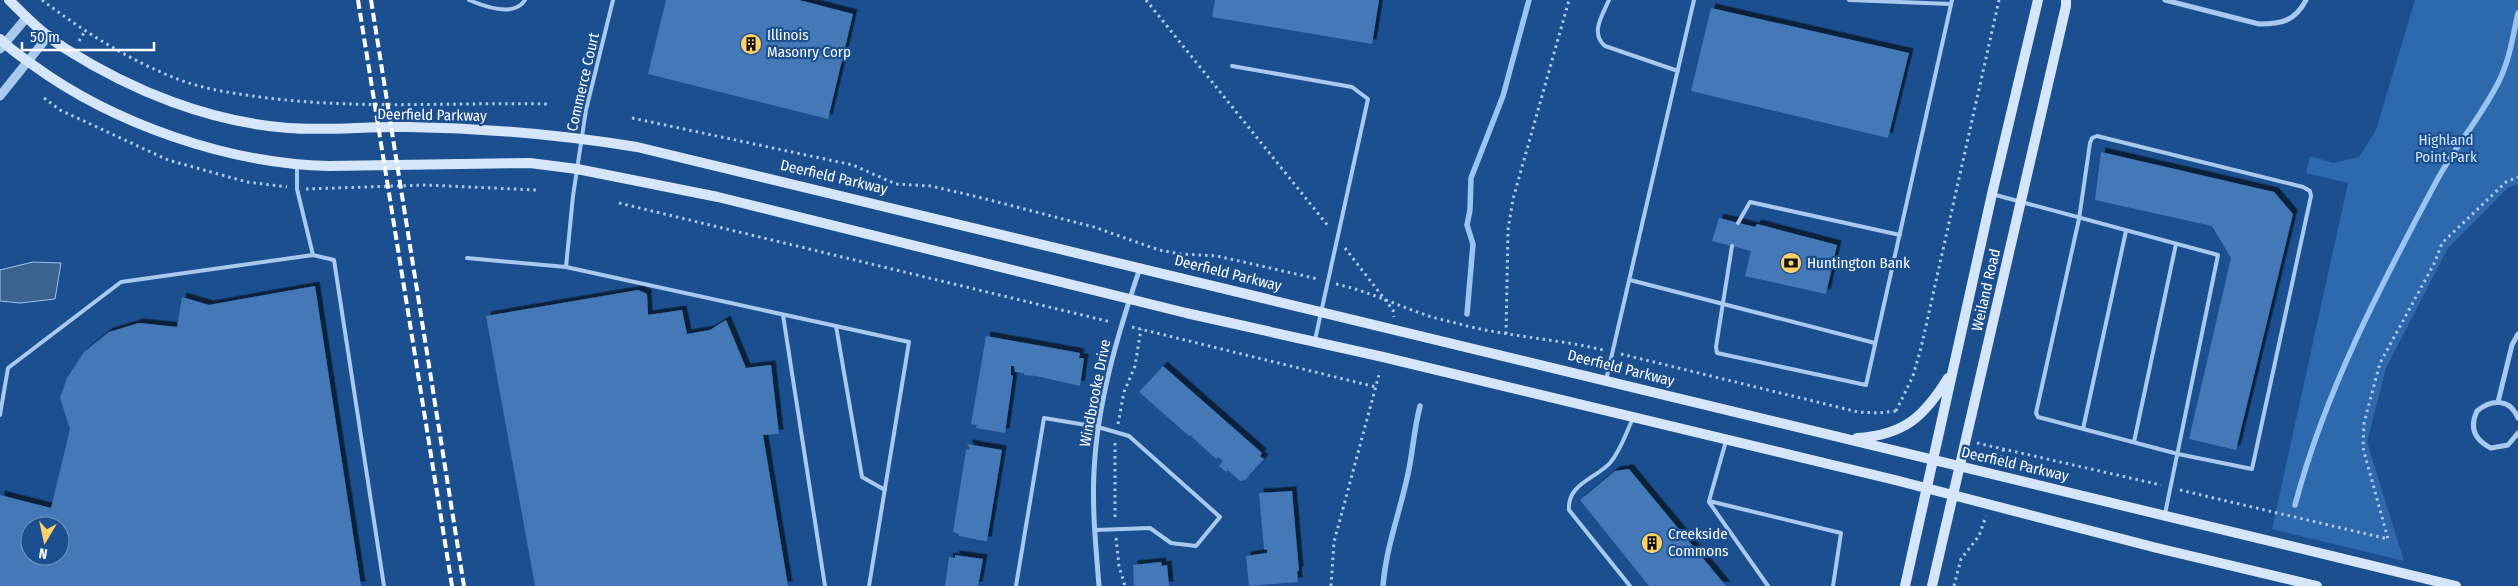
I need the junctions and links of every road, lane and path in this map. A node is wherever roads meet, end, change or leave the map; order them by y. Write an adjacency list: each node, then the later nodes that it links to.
1 (8, 0): 17 (main road, Deerfield Parkway)
2 (42, 0): 18 (path)
3 (469, 0): 4 (lane)
4 (525, 0)
5 (613, 0): 28 (lane, Commerce Court)
6 (1146, 0): 39 (path)
7 (1569, 0): 57 (path)
8 (1609, 0): 24 (lane)
9 (1694, 0): 24 (lane)
10 (1849, 0): 16 (lane)
11 (1999, 0): 61 (path)
12 (2038, 0): 32 (main road, Weiland Road)
13 (2066, 0): 33 (main road, Weiland Road)
14 (2165, 0): 15 (street)
15 (2306, 0)
16 (1951, 2): 38 (lane)
17 (27, 18): 19 (main road, Deerfield Parkway); 21 (street)
18 (85, 31): 20 (path); 26 (path)
19 (49, 35): 22 (street); 28 (main road, Deerfield Parkway)
20 (78, 41)
21 (2, 44): 22 (main road)
22 (28, 61): 25 (street); 29 (main road)
23 (1232, 66): 39 (lane)
24 (1678, 71): 46 (lane)
25 (0, 96)
26 (547, 104)
27 (632, 118): 47 (path)
28 (582, 138): 30 (lane, Commerce Court); 45 (main road, Deerfield Parkway)
29 (297, 166): 30 (main road); 42 (lane)
30 (577, 169): 44 (lane, Commerce Court); 49 (main road)
31 (2518, 177): 82 (path)
32 (1992, 194): 33 (lane); 63 (main road, Weiland Road)
33 (2022, 202): 35 (lane); 80 (main road, Weiland Road)
34 (619, 203): 54 (path)
35 (2079, 220): 37 (lane); 71 (lane); 78 (lane)
36 (1738, 223): 38 (lane)
37 (2126, 232): 40 (lane); 71 (lane)
38 (1900, 235): 60 (lane)
39 (1338, 239): 47 (lane); 48 (path)
40 (2176, 244): 76 (lane); 78 (lane)
41 (1732, 246): 50 (lane)
42 (313, 255): 67 (lane); 90 (lane)
43 (467, 258): 44 (lane)
44 (566, 267): 52 (lane)
45 (1140, 268): 49 (street, Windbrooke Drive); 51 (main road, Deerfield Parkway)
46 (1630, 280): 50 (lane); 61 (lane)
47 (1329, 282): 48 (path); 51 (lane)
48 (1384, 298): 53 (path); 57 (path)
49 (1129, 299): 54 (street, Windbrooke Drive); 59 (main road)
50 (1723, 304): 60 (lane); 60 (lane)
51 (1322, 312): 59 (lane); 64 (main road, Deerfield Parkway)
52 (783, 315): 55 (lane); 91 (lane)
53 (1394, 317)
54 (1121, 324): 56 (path); 70 (street, Windbrooke Drive)
55 (836, 326): 83 (lane); 83 (lane)
56 (1141, 329): 65 (path); 72 (path)
57 (1506, 334): 61 (path)
58 (2518, 334): 66 (street)
59 (1315, 342): 68 (main road)
60 (1876, 343)
61 (1613, 352): 64 (lane)
62 (1380, 371): 65 (path)
63 (1953, 371): 74 (main road); 79 (main road, Weiland Road)
64 (1606, 380): 74 (main road, Deerfield Parkway)
65 (1376, 387): 96 (path)
66 (2498, 402): 69 (street); 73 (street)
67 (0, 415)
68 (1633, 418): 75 (main road); 97 (lane)
69 (2518, 418)
70 (1098, 427): 72 (lane); 87 (street, Windbrooke Drive); 93 (lane)
71 (2083, 429): 76 (lane)
72 (1117, 432): 88 (path); 88 (lane)
73 (2518, 432)
74 (1847, 439): 79 (main road, Deerfield Parkway)
75 (1726, 441): 81 (main road); 85 (lane)
76 (2134, 442): 78 (lane)
77 (2004, 448): 82 (path)
78 (2178, 454): 82 (lane)
79 (1933, 460): 80 (main road, Deerfield Parkway); 81 (main road, Weiland Road)
80 (1960, 466): 84 (main road, Weiland Road); 86 (main road, Deerfield Parkway)
81 (1926, 488): 84 (main road); 100 (main road, Weiland Road)
82 (2171, 488): 86 (lane)
83 (885, 490): 92 (lane)
84 (1953, 495): 101 (main road, Weiland Road); 103 (main road)
85 (1709, 501): 98 (lane); 99 (lane)
86 (2165, 516): 104 (main road, Deerfield Parkway)
87 (1095, 530): 88 (lane); 94 (street, Windbrooke Drive)
88 (1116, 530): 95 (path)
89 (1980, 536): 102 (path)
90 (384, 586)
91 (825, 586)
92 (869, 586)
93 (1016, 586)
94 (1099, 586)
95 (1125, 586)
96 (1331, 586)
97 (1630, 586)
98 (1768, 586)
99 (1833, 586)
100 (1905, 586)
101 (1932, 586)
102 (1954, 586)
103 (2317, 586)
104 (2456, 586)

